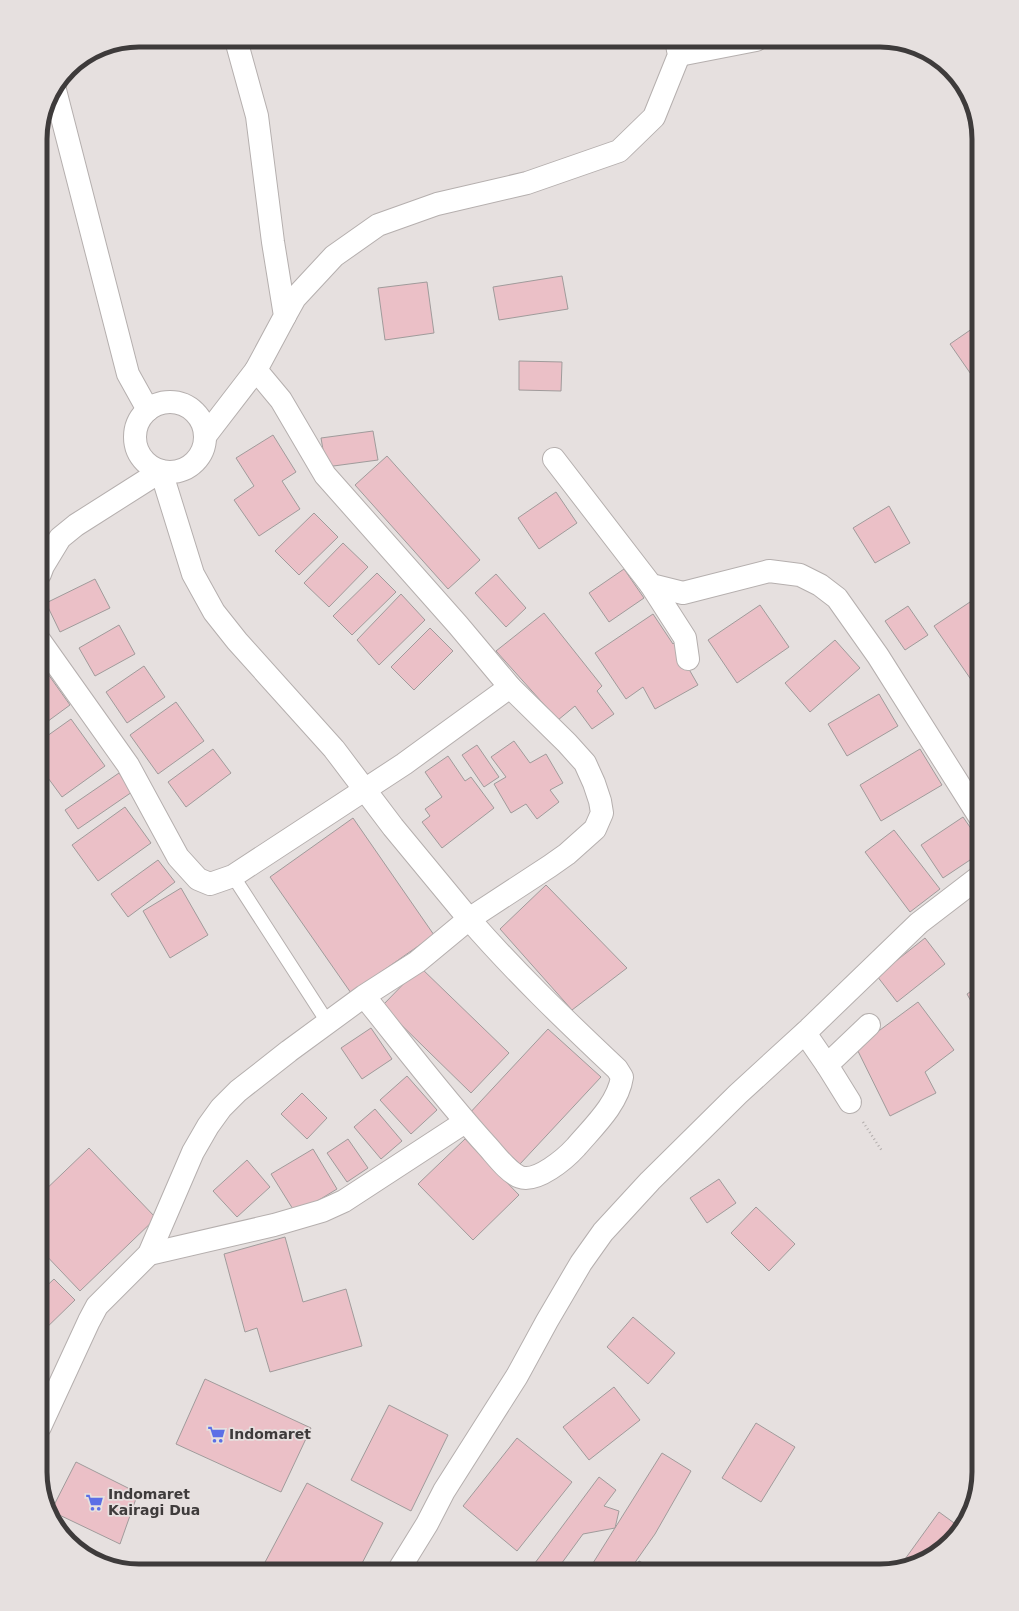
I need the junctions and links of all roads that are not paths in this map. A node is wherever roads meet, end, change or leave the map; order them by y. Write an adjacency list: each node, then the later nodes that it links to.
1 (238, 47): 4 (street)
2 (678, 47): 4 (street)
3 (58, 97): 6 (street)
4 (285, 316): 5 (street)
5 (256, 370): 7 (street); 14 (street)
6 (148, 410): 7 (street); 9 (street)
7 (206, 435): 9 (street)
8 (554, 459): 11 (street)
9 (161, 471): 10 (street); 15 (street)
10 (47, 559)
11 (651, 585): 13 (street); 16 (street)
12 (47, 651): 17 (street)
13 (688, 659)
14 (510, 687): 15 (street); 19 (street)
15 (366, 790): 17 (street); 19 (street)
16 (972, 805)
17 (233, 876): 21 (lane)
18 (972, 882): 23 (street)
19 (469, 919): 20 (street); 26 (street)
20 (364, 996): 21 (street); 26 (street)
21 (328, 1023): 27 (street)
22 (869, 1025): 24 (street)
23 (805, 1033): 24 (street); 29 (street)
24 (827, 1065): 25 (street)
25 (850, 1102)
26 (465, 1122): 27 (street)
27 (149, 1254): 28 (street)
28 (47, 1412)
29 (402, 1564)

